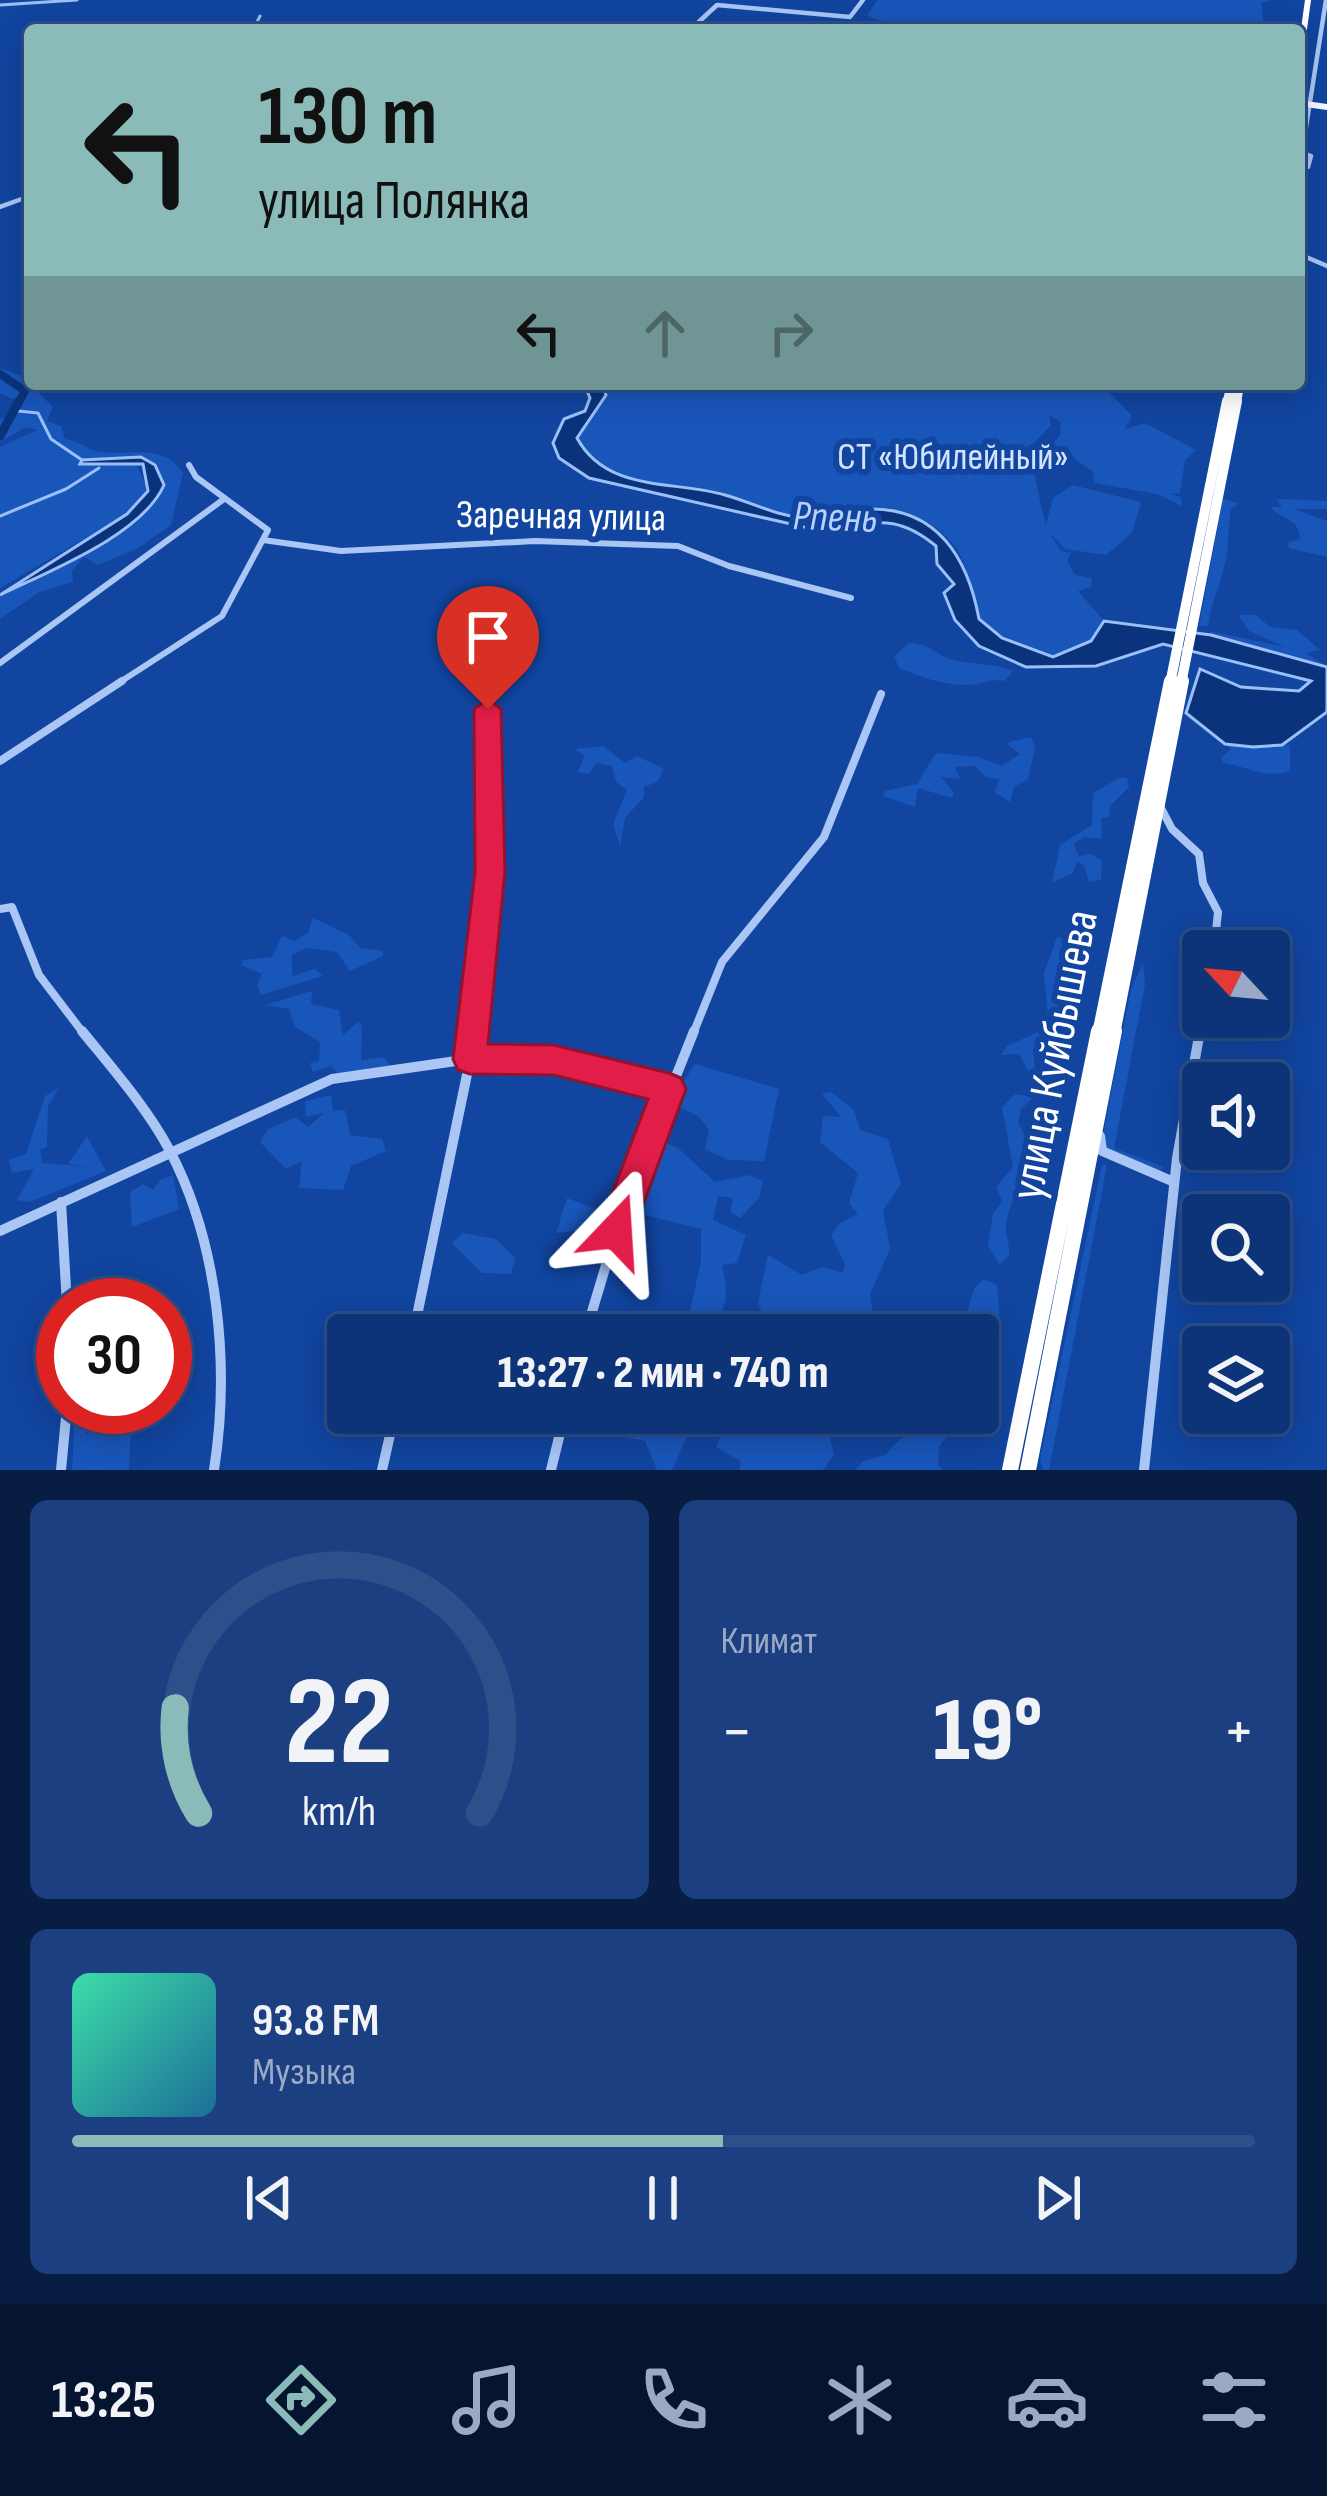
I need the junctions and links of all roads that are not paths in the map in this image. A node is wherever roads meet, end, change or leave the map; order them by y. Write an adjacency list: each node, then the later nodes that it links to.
1 (863, 0): 4 (street)
2 (1326, 0): 3 (street)
3 (1325, 20): 5 (street)
4 (696, 24)
5 (1305, 99)
6 (1235, 390): 11 (highway)
7 (189, 465): 8 (street)
8 (224, 499): 9 (street); 12 (street)
9 (263, 540): 10 (street, Заречная улица); 15 (street)
10 (851, 598)
11 (1179, 655): 16 (highway, улица Куйбышева); 39 (highway, улица Куйбышева)
12 (0, 663)
13 (881, 694): 21 (street)
14 (488, 709): 20 (street)
15 (0, 761)
16 (1161, 782): 18 (street); 22 (highway, улица Куйбышева)
17 (0, 909): 23 (street)
18 (1216, 930)
19 (1199, 1038): 25 (street)
20 (470, 1059): 21 (street); 23 (street); 30 (street)
21 (669, 1089): 31 (street)
22 (1099, 1101): 24 (street); 26 (highway, улица Куйбышева)
23 (170, 1151): 27 (street); 36 (street)
24 (1112, 1160): 25 (street); 26 (street)
25 (1174, 1182): 41 (street)
26 (1081, 1201): 40 (highway, улица Куйбышева)
27 (61, 1202): 28 (street); 29 (street)
28 (0, 1231)
29 (65, 1278)
30 (417, 1314)
31 (590, 1314)
32 (64, 1434): 35 (street)
33 (390, 1434): 37 (street)
34 (560, 1434): 38 (street)
35 (61, 1470)
36 (214, 1470)
37 (382, 1470)
38 (551, 1470)
39 (1010, 1470)
40 (1028, 1470)
41 (1144, 1470)

